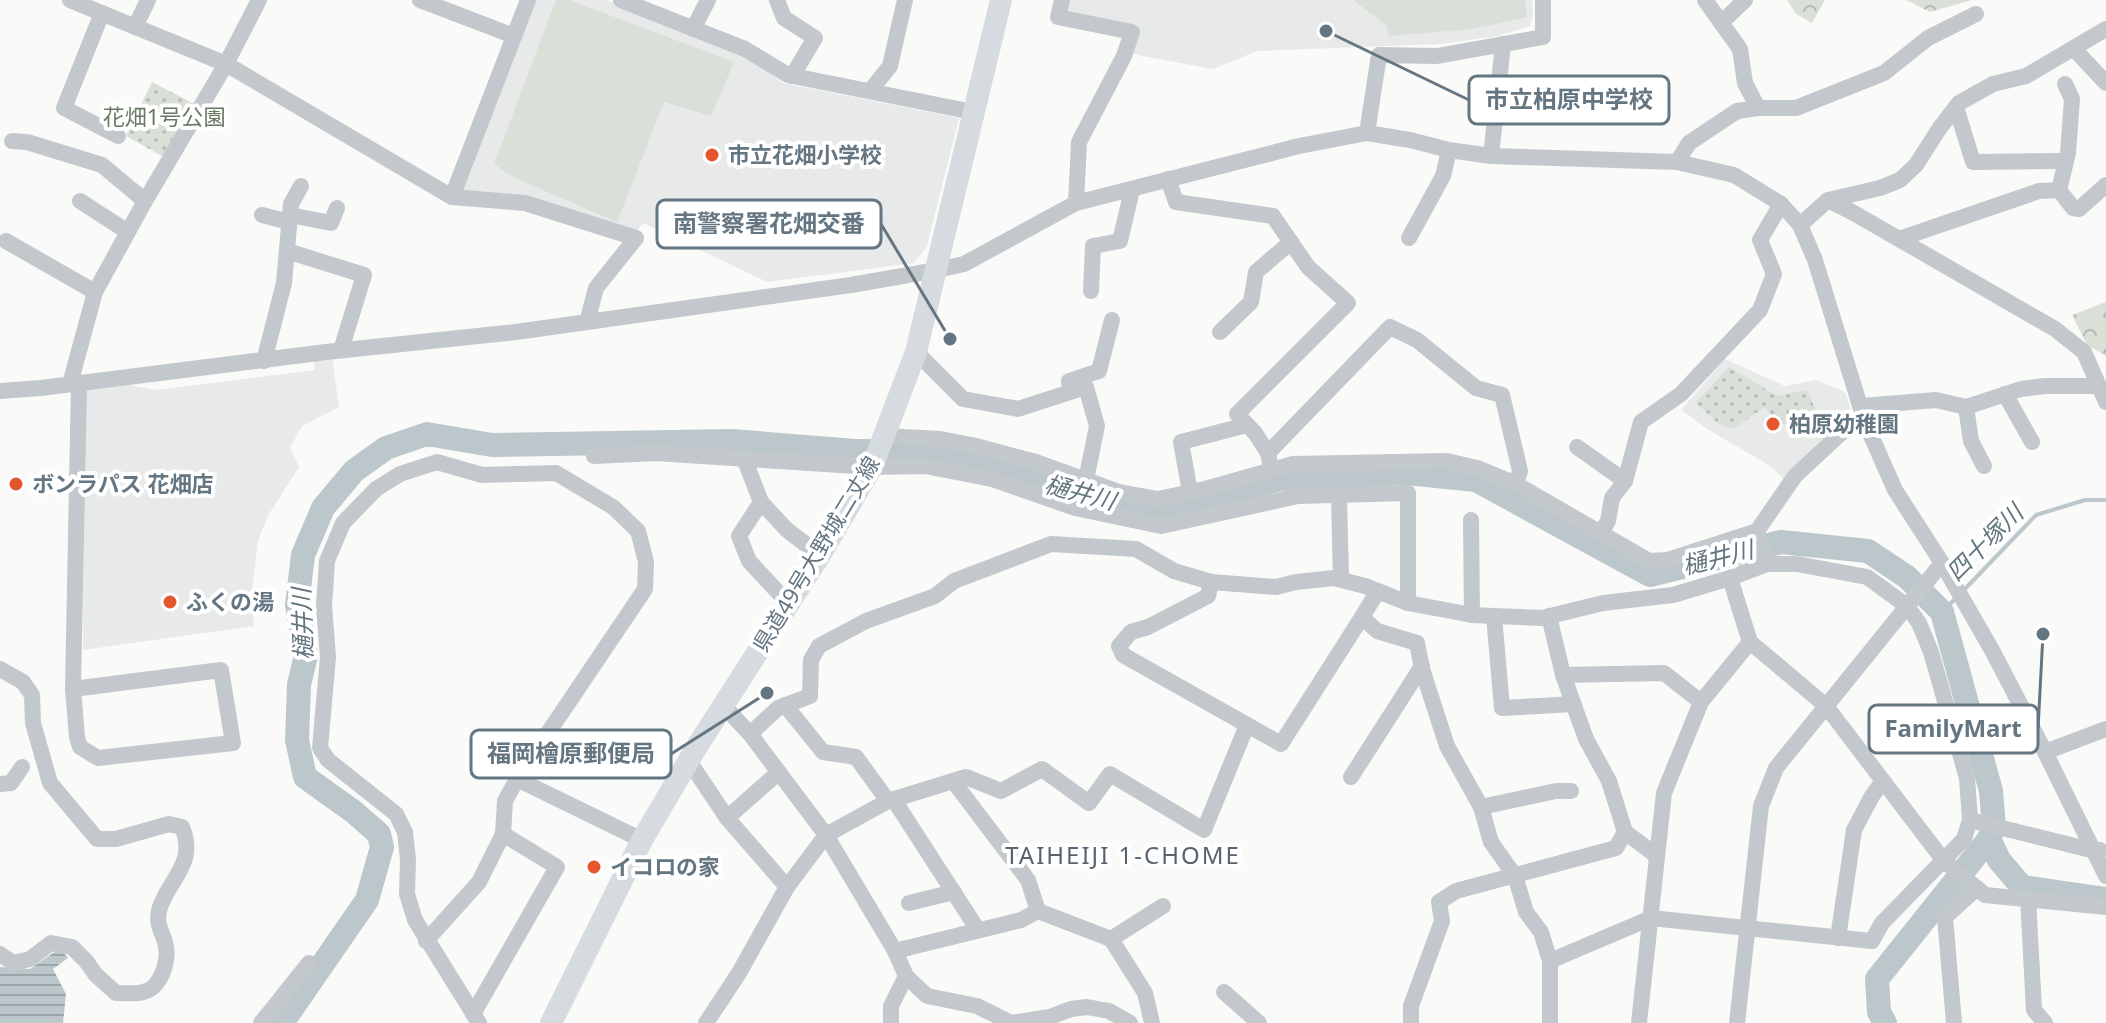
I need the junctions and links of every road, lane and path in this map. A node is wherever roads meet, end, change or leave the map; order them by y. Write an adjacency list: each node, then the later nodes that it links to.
1 (70, 0): 15 (street)
2 (148, 0): 18 (street)
3 (259, 0): 24 (street)
4 (420, 0): 21 (street)
5 (528, 0): 21 (street)
6 (621, 0): 19 (street)
7 (708, 0): 19 (street)
8 (777, 0): 25 (street)
9 (905, 0): 28 (street)
10 (1001, 0): 31 (main road, 県道49号大野城二丈線)
11 (1062, 0): 48 (street)
12 (1543, 0): 22 (street)
13 (1705, 0): 17 (street)
14 (1745, 0): 17 (street)
15 (102, 13): 18 (street); 33 (street)
16 (1976, 14): 30 (street)
17 (1721, 23): 30 (street)
18 (135, 27): 24 (street)
19 (693, 29): 25 (street)
20 (2106, 29): 23 (street)
21 (514, 36): 44 (street)
22 (1503, 44): 32 (street); 36 (street)
23 (2074, 49): 26 (street); 29 (street)
24 (226, 64): 44 (street); 47 (street)
25 (792, 76): 28 (street)
26 (2106, 83)
27 (2065, 84): 37 (street)
28 (870, 91): 31 (street)
29 (1956, 107): 37 (street); 45 (street)
30 (1758, 108): 38 (street)
31 (973, 112): 60 (main road, 県道49号大野城二丈線)
32 (1367, 133): 35 (street); 39 (street)
33 (118, 136)
34 (12, 141): 47 (street)
35 (1449, 150): 36 (street); 55 (street)
36 (1491, 156): 38 (street)
37 (2066, 161): 43 (street)
38 (1677, 162): 49 (street)
39 (1168, 179): 42 (street); 58 (street)
40 (2106, 185): 43 (street)
41 (301, 186): 52 (street)
42 (1132, 190): 48 (street); 61 (street)
43 (2059, 190): 56 (street)
44 (452, 197): 64 (street)
45 (1828, 200): 53 (street); 56 (street)
46 (80, 201): 54 (street)
47 (145, 201): 54 (street)
48 (1076, 203): 60 (street)
49 (1781, 204): 53 (street); 88 (street)
50 (337, 208): 52 (street)
51 (262, 215): 52 (street)
52 (290, 218): 59 (street)
53 (1800, 225): 76 (street)
54 (128, 232): 62 (street)
55 (1409, 238)
56 (1899, 239): 70 (street)
57 (6, 241): 62 (street)
58 (1291, 242): 65 (street); 77 (street)
59 (287, 251): 66 (street); 68 (street)
60 (937, 270): 64 (street); 67 (main road, 県道49号大野城二丈線)
61 (1091, 291)
62 (95, 292): 69 (street)
63 (1112, 320): 72 (street)
64 (587, 322): 66 (street)
65 (1220, 332)
66 (341, 350): 68 (street)
67 (916, 352): 72 (street); 78 (main road, 県道49号大野城二丈線)
68 (264, 361): 69 (street)
69 (74, 383): 71 (street); 114 (street)
70 (2099, 386): 73 (street); 74 (street)
71 (0, 391)
72 (1068, 393): 87 (street)
73 (2005, 394): 75 (street); 79 (street)
74 (2106, 402)
75 (1966, 407): 76 (street); 84 (street)
76 (1863, 414): 94 (street); 98 (street)
77 (1247, 425): 81 (street); 90 (street)
78 (884, 436): 85 (main road, 県道49号大野城二丈線); 87 (street)
79 (2032, 442)
80 (1577, 447): 88 (street)
81 (1268, 453): 86 (street); 89 (street)
82 (594, 456): 83 (street)
83 (744, 458): 85 (street); 92 (street)
84 (1984, 466)
85 (872, 467): 91 (street); 96 (main road, 県道49号大野城二丈線)
86 (1272, 470): 89 (street); 90 (street)
87 (1086, 480): 90 (street)
88 (1625, 481): 95 (street)
89 (1516, 484): 95 (street)
90 (1190, 492)
91 (1339, 495): 100 (street); 104 (street)
92 (761, 502): 96 (street); 103 (street)
93 (1471, 520): 106 (street)
94 (1757, 531): 95 (street); 97 (street)
95 (1601, 533)
96 (820, 555): 103 (main road, 県道49号大野城二丈線)
97 (1767, 564): 99 (street); 105 (street)
98 (1938, 568): 105 (street); 123 (street)
99 (1730, 578): 108 (street); 110 (street)
100 (1341, 579): 101 (street); 102 (street)
101 (1211, 582): 117 (street); 120 (street)
102 (1378, 591): 104 (street); 109 (street)
103 (788, 603): 118 (main road, 県道49号大野城二丈線)
104 (1408, 603): 106 (street)
105 (1909, 603): 119 (street); 136 (street)
106 (1472, 615): 107 (street)
107 (1494, 616): 108 (street); 116 (street)
108 (1549, 616): 113 (street)
109 (1362, 617): 111 (street); 120 (street)
110 (1750, 642): 115 (street); 119 (street)
111 (1422, 666): 127 (street); 134 (street)
112 (0, 669): 161 (street)
113 (1563, 675): 115 (street); 116 (street)
114 (73, 689): 114 (street)
115 (1701, 702): 142 (street)
116 (1574, 704): 137 (street)
117 (785, 705): 122 (street); 133 (street)
118 (724, 706): 122 (street); 124 (main road, 県道49号大野城二丈線)
119 (1826, 706): 130 (street); 155 (street)
120 (1247, 725): 129 (street)
121 (2106, 729): 123 (street)
122 (750, 734): 126 (street)
123 (2045, 752): 141 (street)
124 (689, 761): 135 (street); 140 (main road, 県道49号大野城二丈線)
125 (22, 767): 131 (street)
126 (779, 772): 135 (street); 139 (street)
127 (1351, 777)
128 (517, 779): 138 (street); 140 (street); 159 (street)
129 (953, 781): 133 (street); 153 (street)
130 (1883, 781): 143 (street); 157 (street)
131 (0, 784)
132 (1571, 791): 134 (street)
133 (891, 800): 139 (street); 148 (street)
134 (1481, 807): 144 (street)
135 (727, 818): 147 (street)
136 (1974, 821): 141 (street); 143 (street)
137 (1625, 832): 142 (street); 144 (street)
138 (503, 834): 159 (street); 166 (street)
139 (826, 835): 147 (street); 160 (street)
140 (642, 840): 168 (main road, 県道49号大野城二丈線)
141 (2101, 850): 145 (street)
142 (1657, 856): 154 (street)
143 (1948, 864): 146 (street); 157 (street)
144 (1515, 876): 162 (street); 175 (street)
145 (2106, 876)
146 (1974, 884): 149 (street); 179 (street)
147 (787, 887): 170 (street)
148 (954, 892): 150 (street); 156 (street)
149 (2028, 898): 152 (street); 180 (street)
150 (909, 903)
151 (1163, 906): 158 (street)
152 (2106, 907)
153 (1038, 911): 156 (street); 158 (street)
154 (1651, 918): 155 (street); 162 (street); 177 (street)
155 (1747, 928): 157 (street); 178 (street)
156 (978, 930): 160 (street)
157 (1838, 938)
158 (1111, 939): 173 (street)
159 (426, 941): 166 (street)
160 (895, 951): 164 (street)
161 (0, 954)
162 (1550, 961): 176 (street)
163 (309, 963): 169 (street)
164 (906, 976): 167 (street); 171 (street)
165 (1224, 992): 174 (street)
166 (476, 1019)
167 (1050, 1020): 172 (street)
168 (555, 1022)
169 (261, 1023)
170 (706, 1023)
171 (891, 1023)
172 (1130, 1023)
173 (1152, 1023)
174 (1259, 1023)
175 (1411, 1023)
176 (1550, 1023)
177 (1639, 1023)
178 (1737, 1023)
179 (1954, 1023)
180 (2045, 1023)

